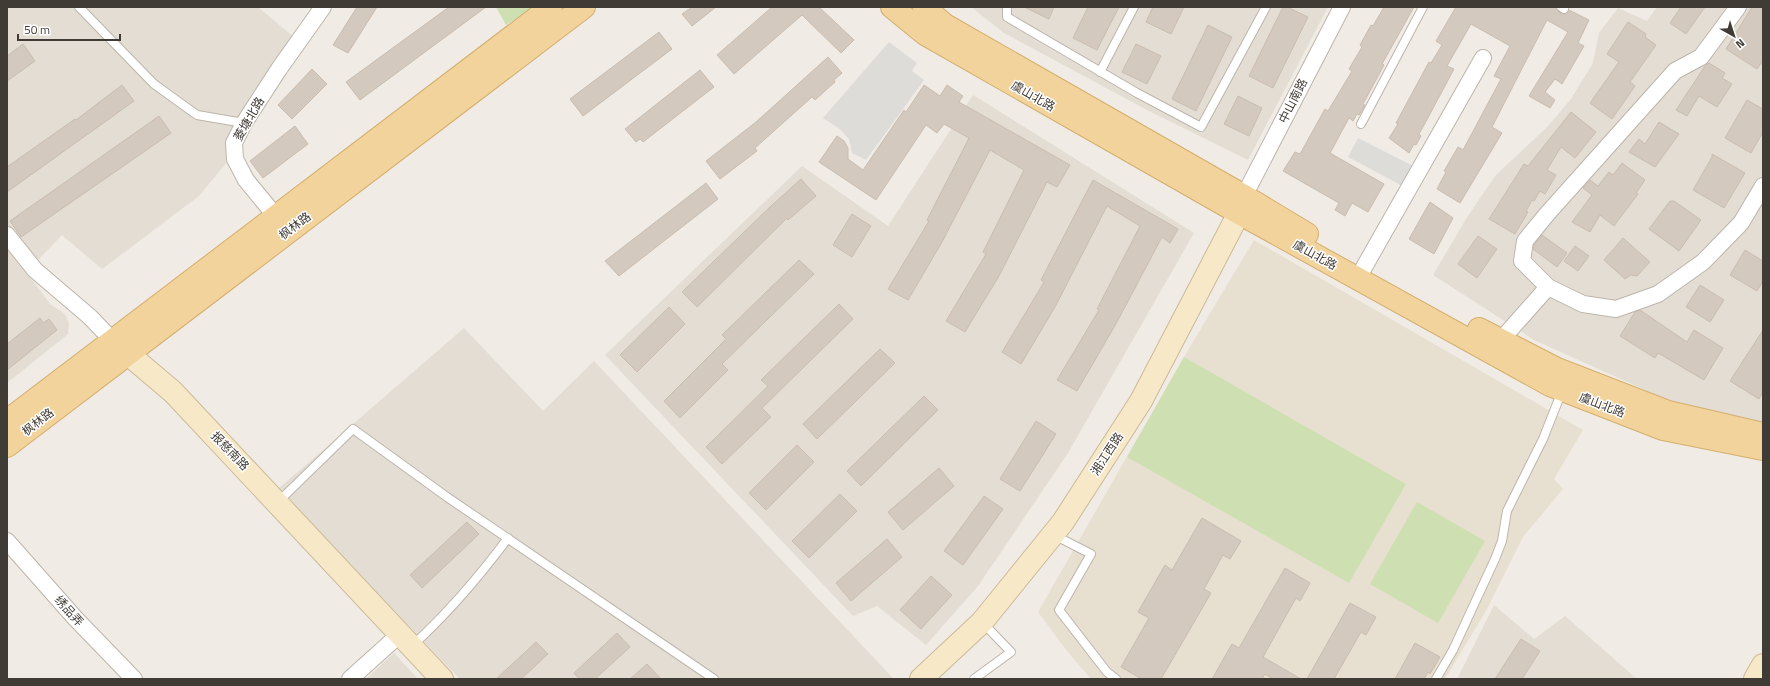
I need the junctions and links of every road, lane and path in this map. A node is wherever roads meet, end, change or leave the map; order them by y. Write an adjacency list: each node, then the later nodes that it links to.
1 (79, 7): 15 (lane)
2 (323, 7): 15 (street, 菱塘北路)
3 (552, 7): 19 (main road, 枫林路)
4 (584, 7): 19 (main road, 枫林路)
5 (892, 7): 18 (main road, 虞山北路)
6 (1007, 7): 14 (lane)
7 (1134, 7): 14 (lane)
8 (1266, 7): 14 (lane)
9 (1342, 7): 18 (street, 中山南路)
10 (1424, 7): 16 (lane)
11 (1738, 7): 22 (street)
12 (934, 13): 18 (main road, 虞山北路)
13 (1483, 58): 21 (street)
14 (1100, 72)
15 (244, 123): 19 (street, 菱塘北路)
16 (1361, 124)
17 (1763, 186): 22 (street)
18 (1242, 204): 21 (main road, 虞山北路); 25 (main road, 虞山北路); 31 (street, 湘江西路)
19 (282, 224): 24 (main road, 枫林路)
20 (7, 235): 24 (street, 报慈南路)
21 (1364, 269): 23 (main road, 虞山北路)
22 (1548, 287): 23 (street)
23 (1502, 340): 27 (main road, 虞山北路)
24 (120, 347): 26 (main road, 枫林路); 28 (main road, 枫林路); 30 (street, 报慈南路)
25 (1562, 390): 29 (main road, 虞山北路); 44 (lane)
26 (7, 421)
27 (1763, 434)
28 (7, 446)
29 (1763, 449)
30 (278, 502): 32 (lane); 35 (street, 报慈南路)
31 (1053, 534): 34 (street, 湘江西路); 43 (lane)
32 (508, 538): 35 (lane); 40 (lane)
33 (7, 541): 37 (street, 绣品弄)
34 (982, 622): 41 (street, 湘江西路); 42 (lane)
35 (406, 640): 38 (street); 39 (street, 报慈南路)
36 (1763, 665): 45 (street)
37 (134, 679)
38 (350, 679)
39 (442, 679)
40 (714, 679)
41 (921, 679)
42 (974, 679)
43 (1116, 679)
44 (1436, 679)
45 (1755, 679)

